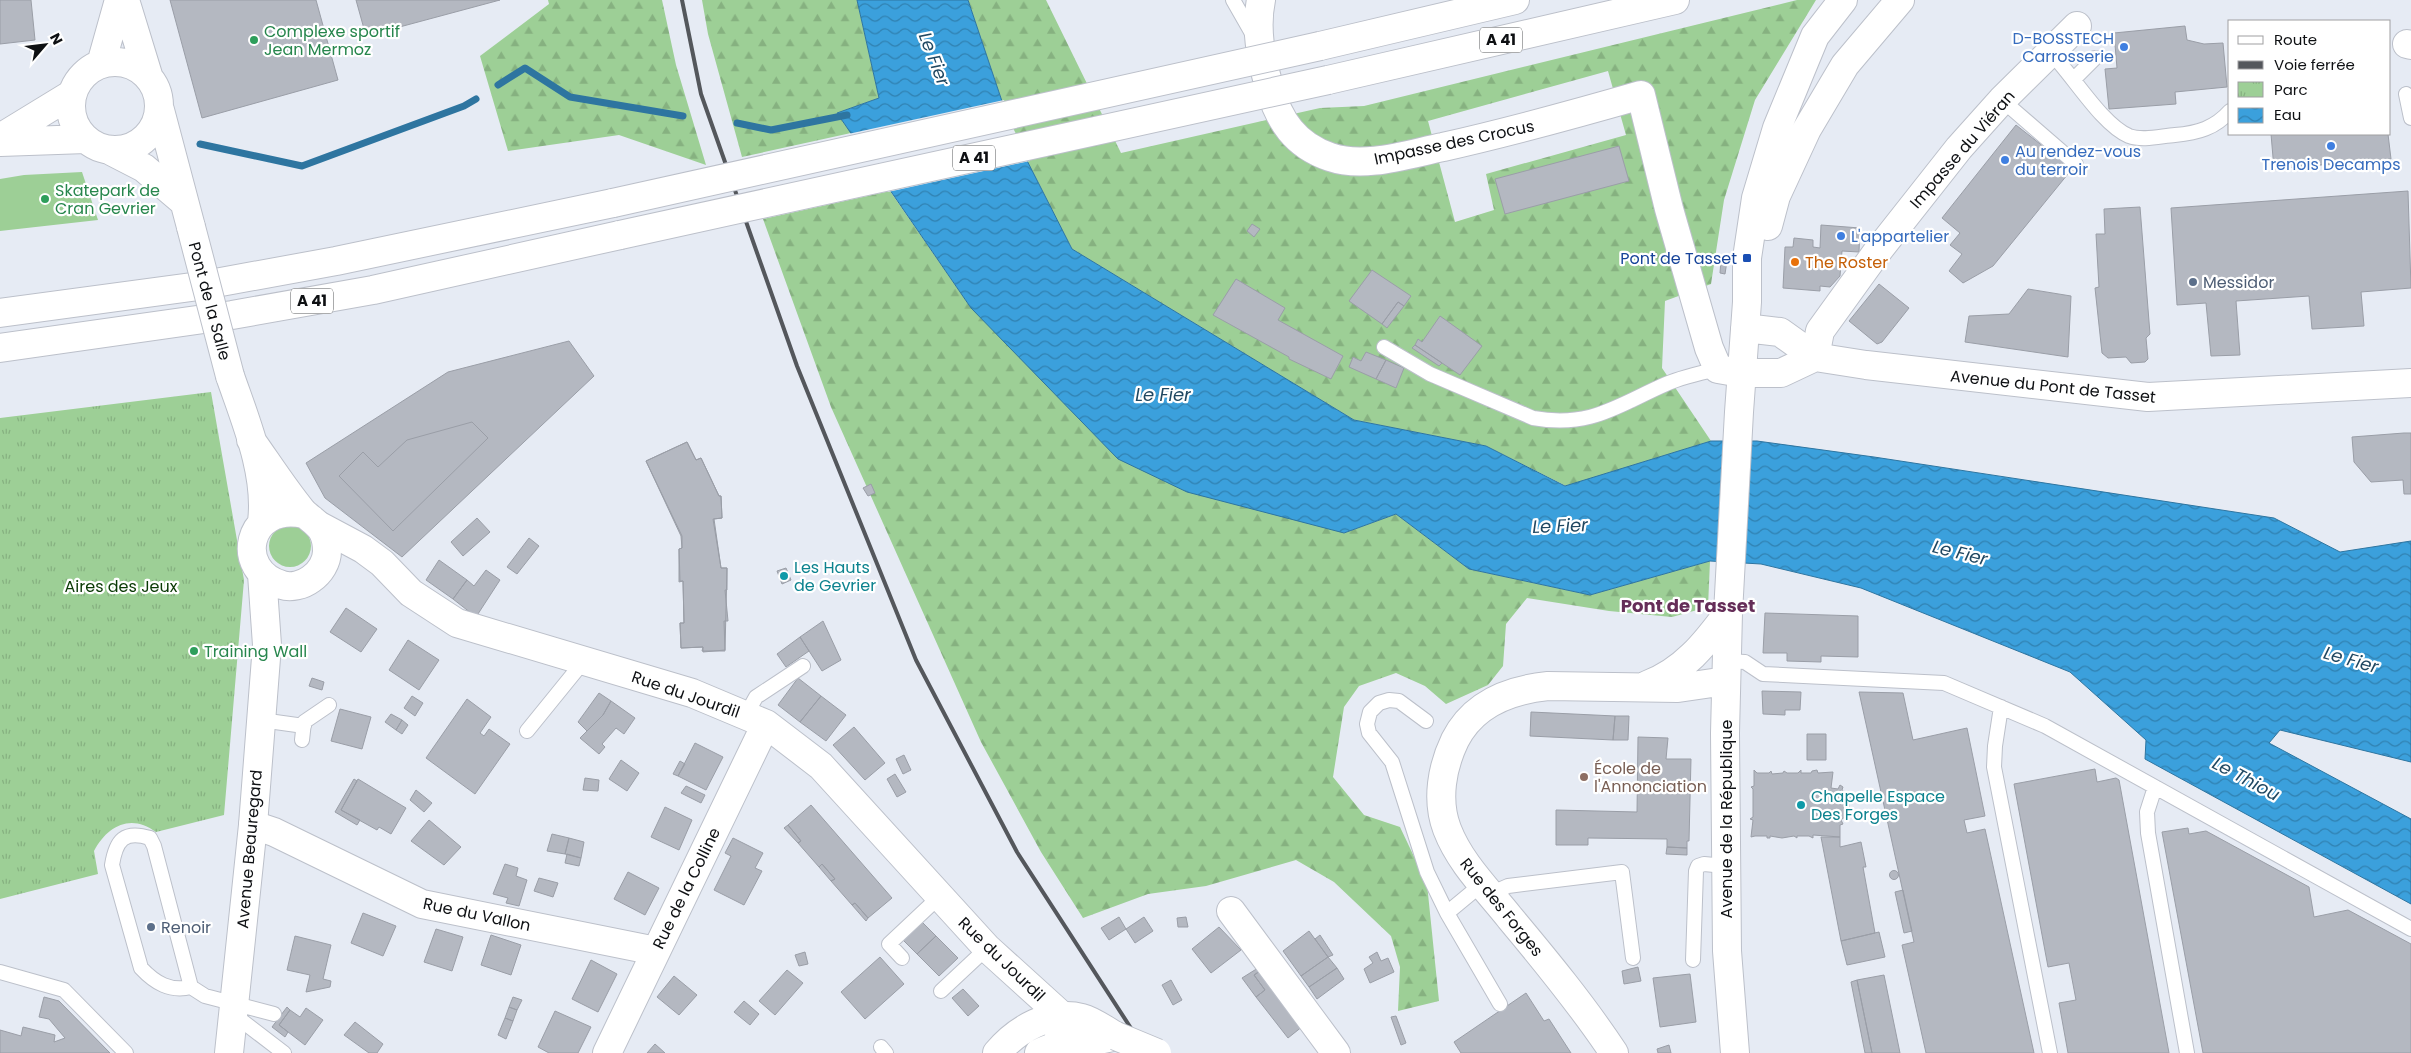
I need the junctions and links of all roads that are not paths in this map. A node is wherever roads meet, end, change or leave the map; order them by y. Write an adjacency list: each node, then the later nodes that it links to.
1 (119, 0): 13 (main road)
2 (125, 0): 14 (main road)
3 (1233, 0): 10 (lane)
4 (1261, 0): 10 (main road, Impasse des Crocus)
5 (1515, 0): 27 (main road, A 41, bridge)
6 (1675, 0): 30 (main road, A 41, bridge)
7 (1844, 0): 28 (main road)
8 (1900, 0): 28 (main road)
9 (2077, 26): 11 (main road, Impasse du Viéran)
10 (1260, 47): 32 (main road, Impasse des Crocus)
11 (2050, 52): 15 (lane); 18 (main road, Impasse du Viéran)
12 (2095, 58): 15 (lane)
13 (101, 64): 14 (main road); 16 (main road)
14 (148, 75): 19 (main road)
15 (2074, 79): 20 (lane)
16 (72, 94): 22 (main road); 24 (main road)
17 (2406, 94): 21 (lane)
18 (2002, 100): 25 (lane); 31 (main road, Impasse du Viéran)
19 (160, 110): 24 (main road); 26 (main road)
20 (2228, 113)
21 (2411, 118)
22 (0, 138)
23 (0, 142): 24 (main road)
24 (97, 145): 26 (main road)
25 (2076, 164)
26 (188, 214): 33 (main road, Pont de la Salle, bridge)
27 (0, 313)
28 (1746, 315): 31 (main road, Avenue du Pont de Tasset); 32 (main road)
29 (1384, 347): 32 (lane)
30 (0, 348)
31 (1815, 357): 32 (main road); 34 (main road, Avenue du Pont de Tasset)
32 (1730, 371): 40 (main road, Avenue de la République)
33 (230, 376): 35 (main road, Rue du Jourdil)
34 (2411, 382)
35 (251, 440): 36 (main road, Rue du Jourdil); 37 (main road, Rue du Jourdil)
36 (311, 519): 37 (main road); 39 (main road); 42 (main road, Rue du Jourdil)
37 (262, 522): 38 (main road)
38 (262, 574): 39 (main road); 41 (main road, Avenue Beauregard)
39 (299, 585): 41 (main road, Avenue Beauregard)
40 (1728, 613): 44 (main road, Avenue de la République); 45 (main road, Rue des Forges)
41 (267, 645): 49 (main road, Avenue Beauregard)
42 (583, 662): 48 (main road, Rue du Jourdil); 51 (lane)
43 (803, 666): 48 (lane)
44 (1727, 671): 45 (main road, Rue des Forges); 47 (lane); 54 (main road, Avenue de la République)
45 (1640, 688): 55 (main road, Rue des Forges)
46 (329, 705): 49 (lane)
47 (2001, 707): 52 (lane); 83 (lane)
48 (756, 719): 56 (main road, Rue du Jourdil); 61 (main road, Rue de la Colline)
49 (261, 720): 53 (main road, Avenue Beauregard)
50 (1426, 721): 58 (lane)
51 (527, 731)
52 (2154, 787): 59 (lane); 84 (lane)
53 (253, 824): 61 (main road, Rue du Vallon); 69 (main road, Avenue Beauregard)
54 (1725, 866): 64 (lane); 82 (main road, Avenue de la République)
55 (1486, 889): 58 (lane); 63 (lane); 81 (main road, Rue des Forges)
56 (939, 897): 60 (main road, Rue du Jourdil); 62 (lane)
57 (1232, 911): 80 (main road)
58 (1446, 913): 68 (lane)
59 (2411, 928)
60 (987, 948): 67 (lane); 71 (main road, Rue du Jourdil)
61 (656, 951): 77 (main road, Rue de la Colline)
62 (902, 958)
63 (1634, 958)
64 (1693, 960)
65 (0, 972): 74 (lane)
66 (191, 987): 66 (lane); 69 (lane)
67 (941, 991)
68 (1500, 1004)
69 (234, 1009): 70 (lane); 75 (main road, Avenue Beauregard); 76 (lane)
70 (274, 1014)
71 (1061, 1015): 72 (main road); 73 (main road); 78 (main road)
72 (1105, 1039): 73 (main road); 79 (main road, bridge)
73 (1048, 1049)
74 (126, 1053)
75 (229, 1053)
76 (284, 1053)
77 (607, 1053)
78 (997, 1053)
79 (1157, 1053)
80 (1336, 1053)
81 (1614, 1053)
82 (1734, 1053)
83 (2050, 1053)
84 (2187, 1053)

